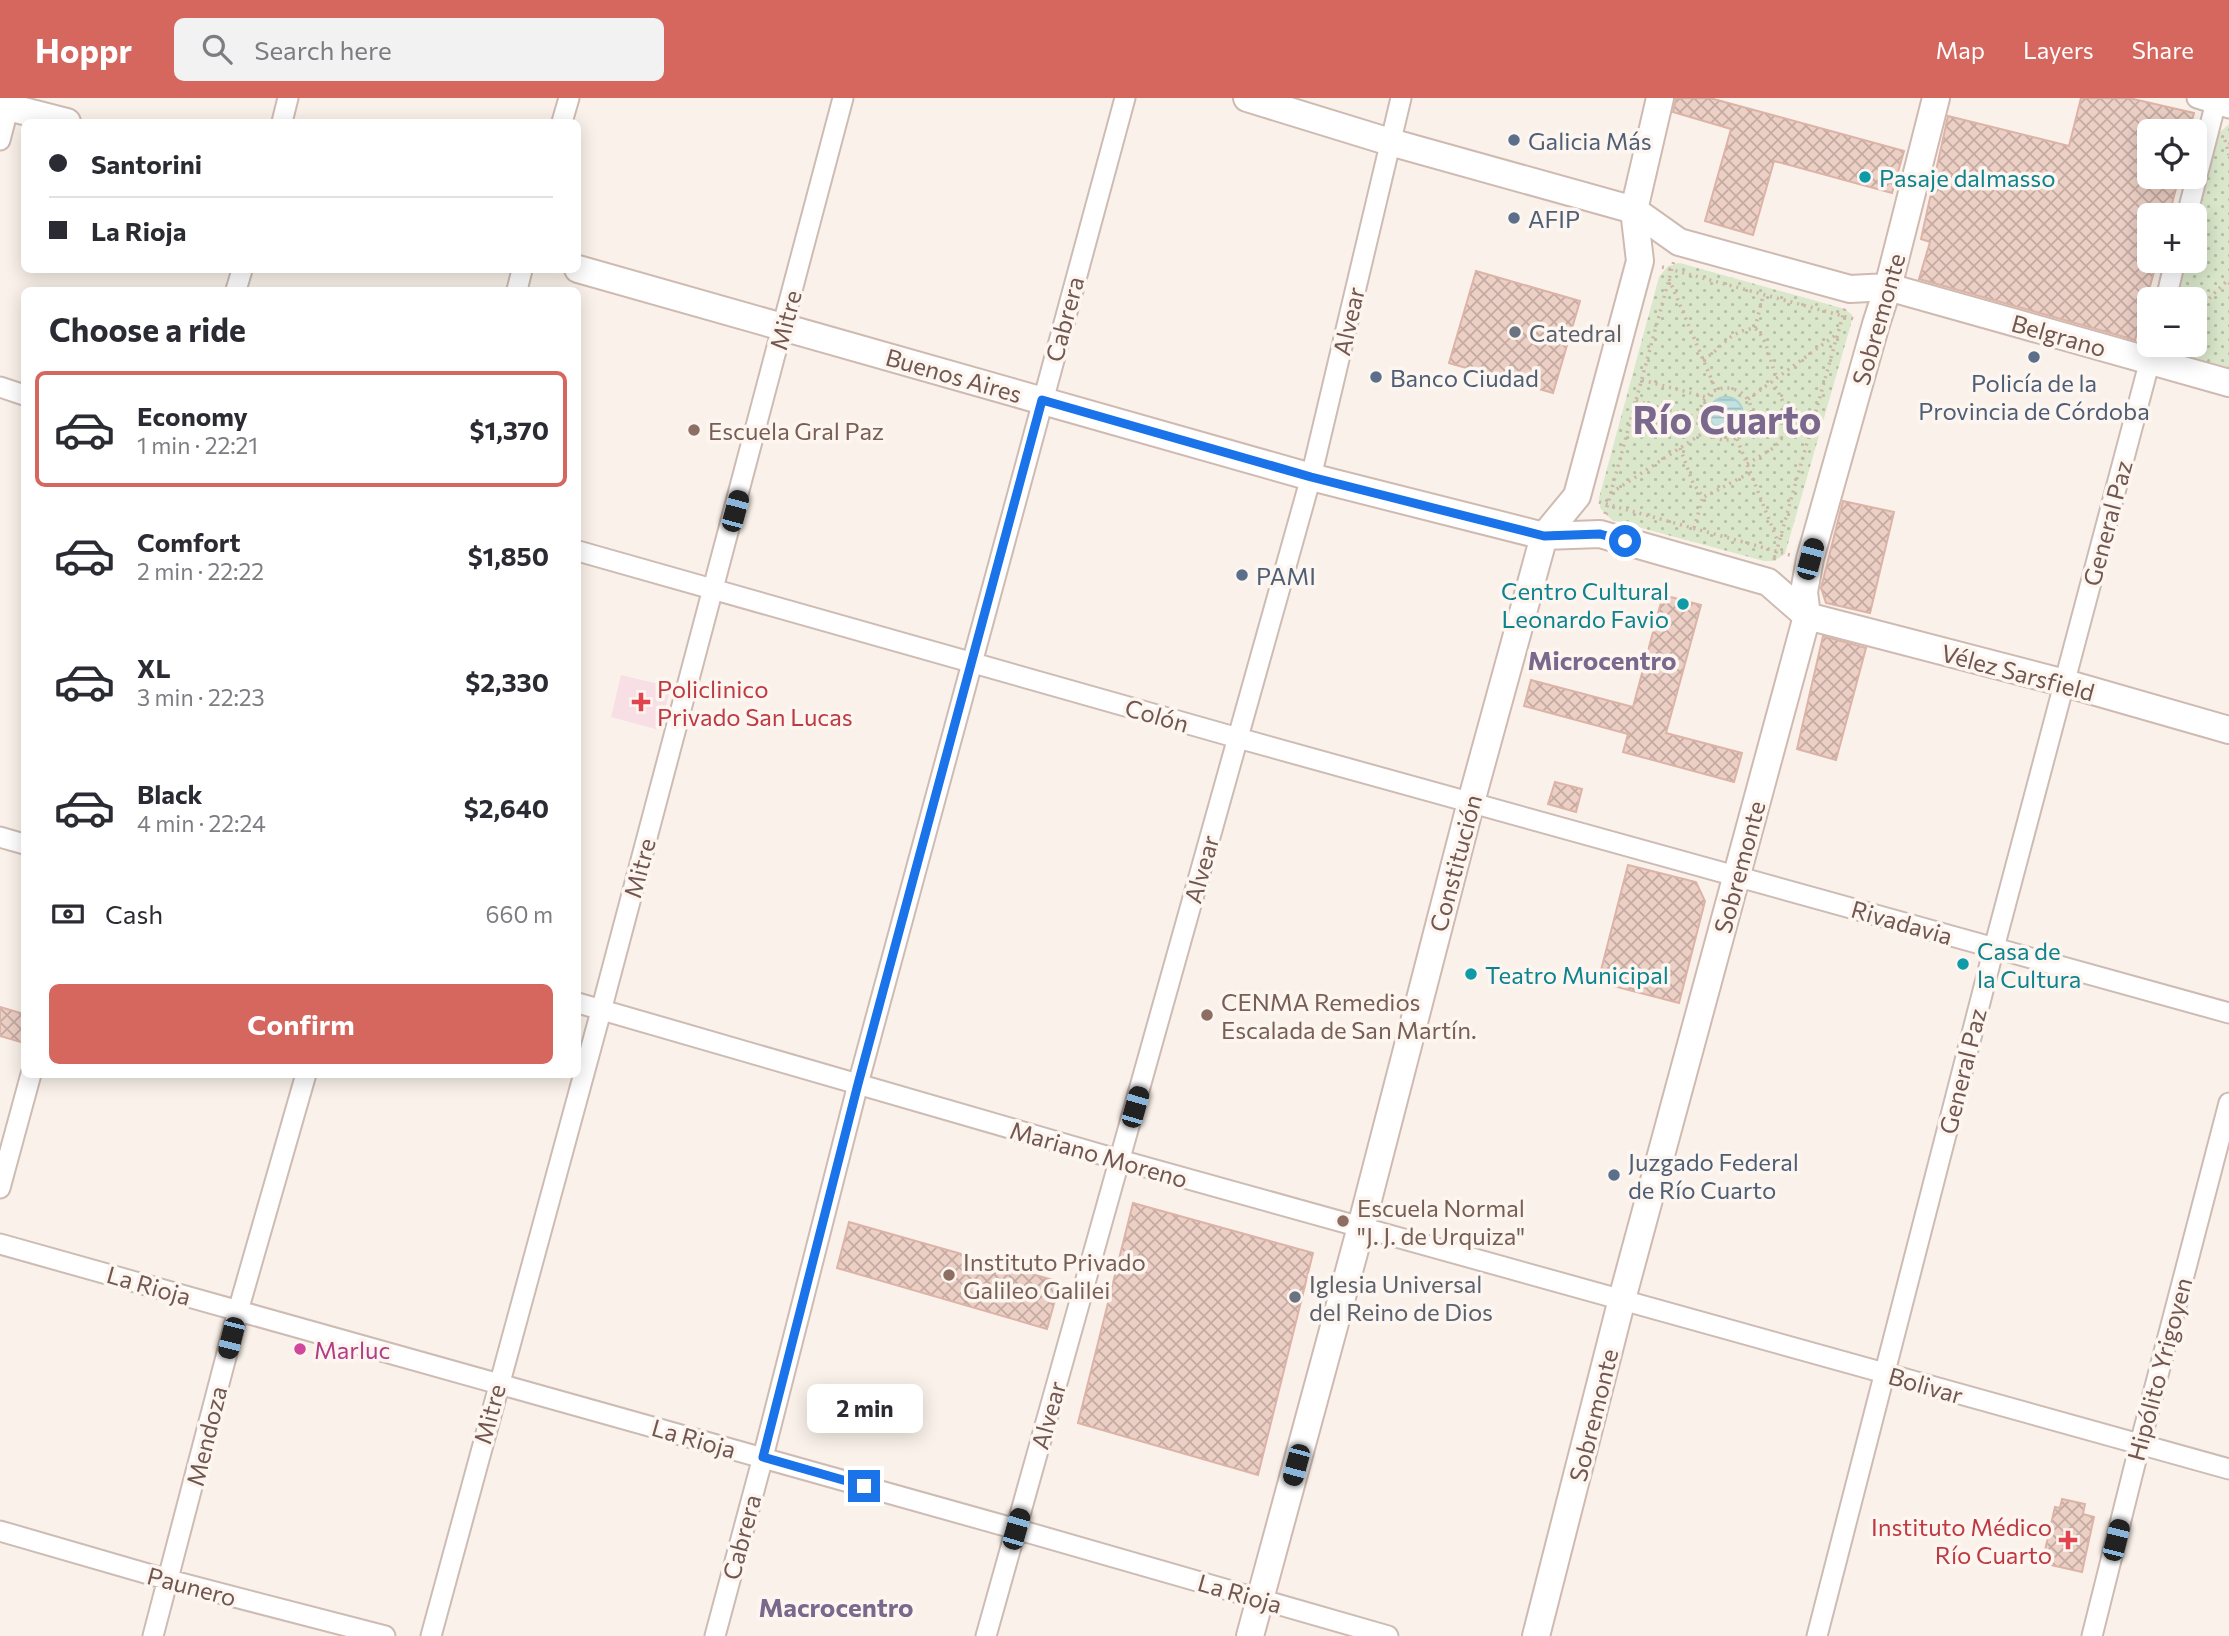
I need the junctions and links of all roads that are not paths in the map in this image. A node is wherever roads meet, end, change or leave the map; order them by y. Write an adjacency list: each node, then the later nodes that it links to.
1 (288, 98): 12 (street)
2 (569, 98): 13 (street)
3 (843, 98): 20 (street, Mitre)
4 (1125, 98): 27 (street, Cabrera)
5 (1247, 98): 15 (main road)
6 (1401, 98): 15 (street, Alvear)
7 (1660, 98): 17 (main road, Constitución)
8 (1936, 98): 19 (main road, Sobremonte)
9 (2215, 102): 16 (street)
10 (6, 103): 11 (main road); 14 (street)
11 (57, 119)
12 (283, 119)
13 (563, 119)
14 (0, 140)
15 (1390, 142): 17 (main road); 28 (street, Alvear)
16 (2190, 203)
17 (1634, 210): 19 (main road, Belgrano); 29 (main road, Constitución)
18 (581, 270): 20 (main road, Buenos Aires)
19 (1888, 287): 21 (main road, Belgrano); 32 (main road, Sobremonte)
20 (783, 326): 27 (main road, Buenos Aires); 31 (street, Mitre)
21 (2137, 348)
22 (2151, 357): 34 (street, General Paz)
23 (2164, 357): 24 (main road, Belgrano)
24 (2229, 383)
25 (0, 387): 26 (street)
26 (21, 394)
27 (1042, 400): 28 (main road, Buenos Aires); 33 (street, Cabrera)
28 (1311, 477): 29 (main road, Buenos Aires); 36 (street, Alvear)
29 (1544, 536): 32 (main road, Buenos Aires); 37 (main road, Constitución)
30 (581, 552): 31 (street, Colón)
31 (714, 590): 33 (street, Colón); 43 (street, Mitre)
32 (1807, 616): 34 (main road, Vélez Sarsfield); 40 (main road, Sobremonte)
33 (971, 662): 36 (street, Colón); 47 (street, Cabrera)
34 (2065, 683): 35 (main road, Vélez Sarsfield); 41 (street, General Paz)
35 (2229, 730)
36 (1238, 738): 37 (street, Colón); 49 (street, Alvear)
37 (1471, 802): 40 (street, Colón); 51 (main road, Constitución)
38 (0, 837): 39 (street)
39 (21, 843)
40 (1737, 875): 41 (street, Rivadavia); 53 (main road, Sobremonte)
41 (1994, 948): 44 (street, Rivadavia); 55 (street, General Paz)
42 (581, 1004): 43 (street, Mariano Moreno)
43 (601, 1010): 47 (street, Mariano Moreno); 56 (street, Mitre)
44 (2229, 1013)
45 (31, 1078): 50 (street)
46 (305, 1078): 54 (street, Mendoza)
47 (858, 1084): 49 (street, Mariano Moreno); 58 (street, Cabrera)
48 (2229, 1103): 57 (street, Hipólito Yrigoyen)
49 (1120, 1160): 51 (street, Mariano Moreno); 60 (street, Alvear)
50 (0, 1188)
51 (1361, 1227): 53 (street, Mariano Moreno); 63 (main road, Constitución)
52 (0, 1244): 54 (street, La Rioja)
53 (1622, 1299): 55 (street, Bolivar); 71 (main road, Sobremonte)
54 (238, 1311): 56 (street, La Rioja); 62 (street, Mendoza)
55 (1885, 1373): 57 (street, Bolivar); 72 (street, General Paz)
56 (497, 1383): 58 (street, La Rioja); 66 (street, Mitre)
57 (2140, 1444): 59 (street, Bolivar); 73 (street, Hipólito Yrigoyen)
58 (763, 1457): 60 (street, La Rioja); 67 (street, Cabrera)
59 (2229, 1469)
60 (1016, 1529): 63 (street, La Rioja); 68 (street, Alvear)
61 (0, 1531): 62 (street, Paunero)
62 (169, 1580): 64 (street, Mendoza); 65 (street, Paunero)
63 (1260, 1598): 69 (main road, Constitución); 70 (street, La Rioja)
64 (153, 1636)
65 (385, 1636)
66 (431, 1636)
67 (715, 1636)
68 (986, 1636)
69 (1250, 1636)
70 (1388, 1636)
71 (1536, 1636)
72 (1817, 1636)
73 (2092, 1636)

